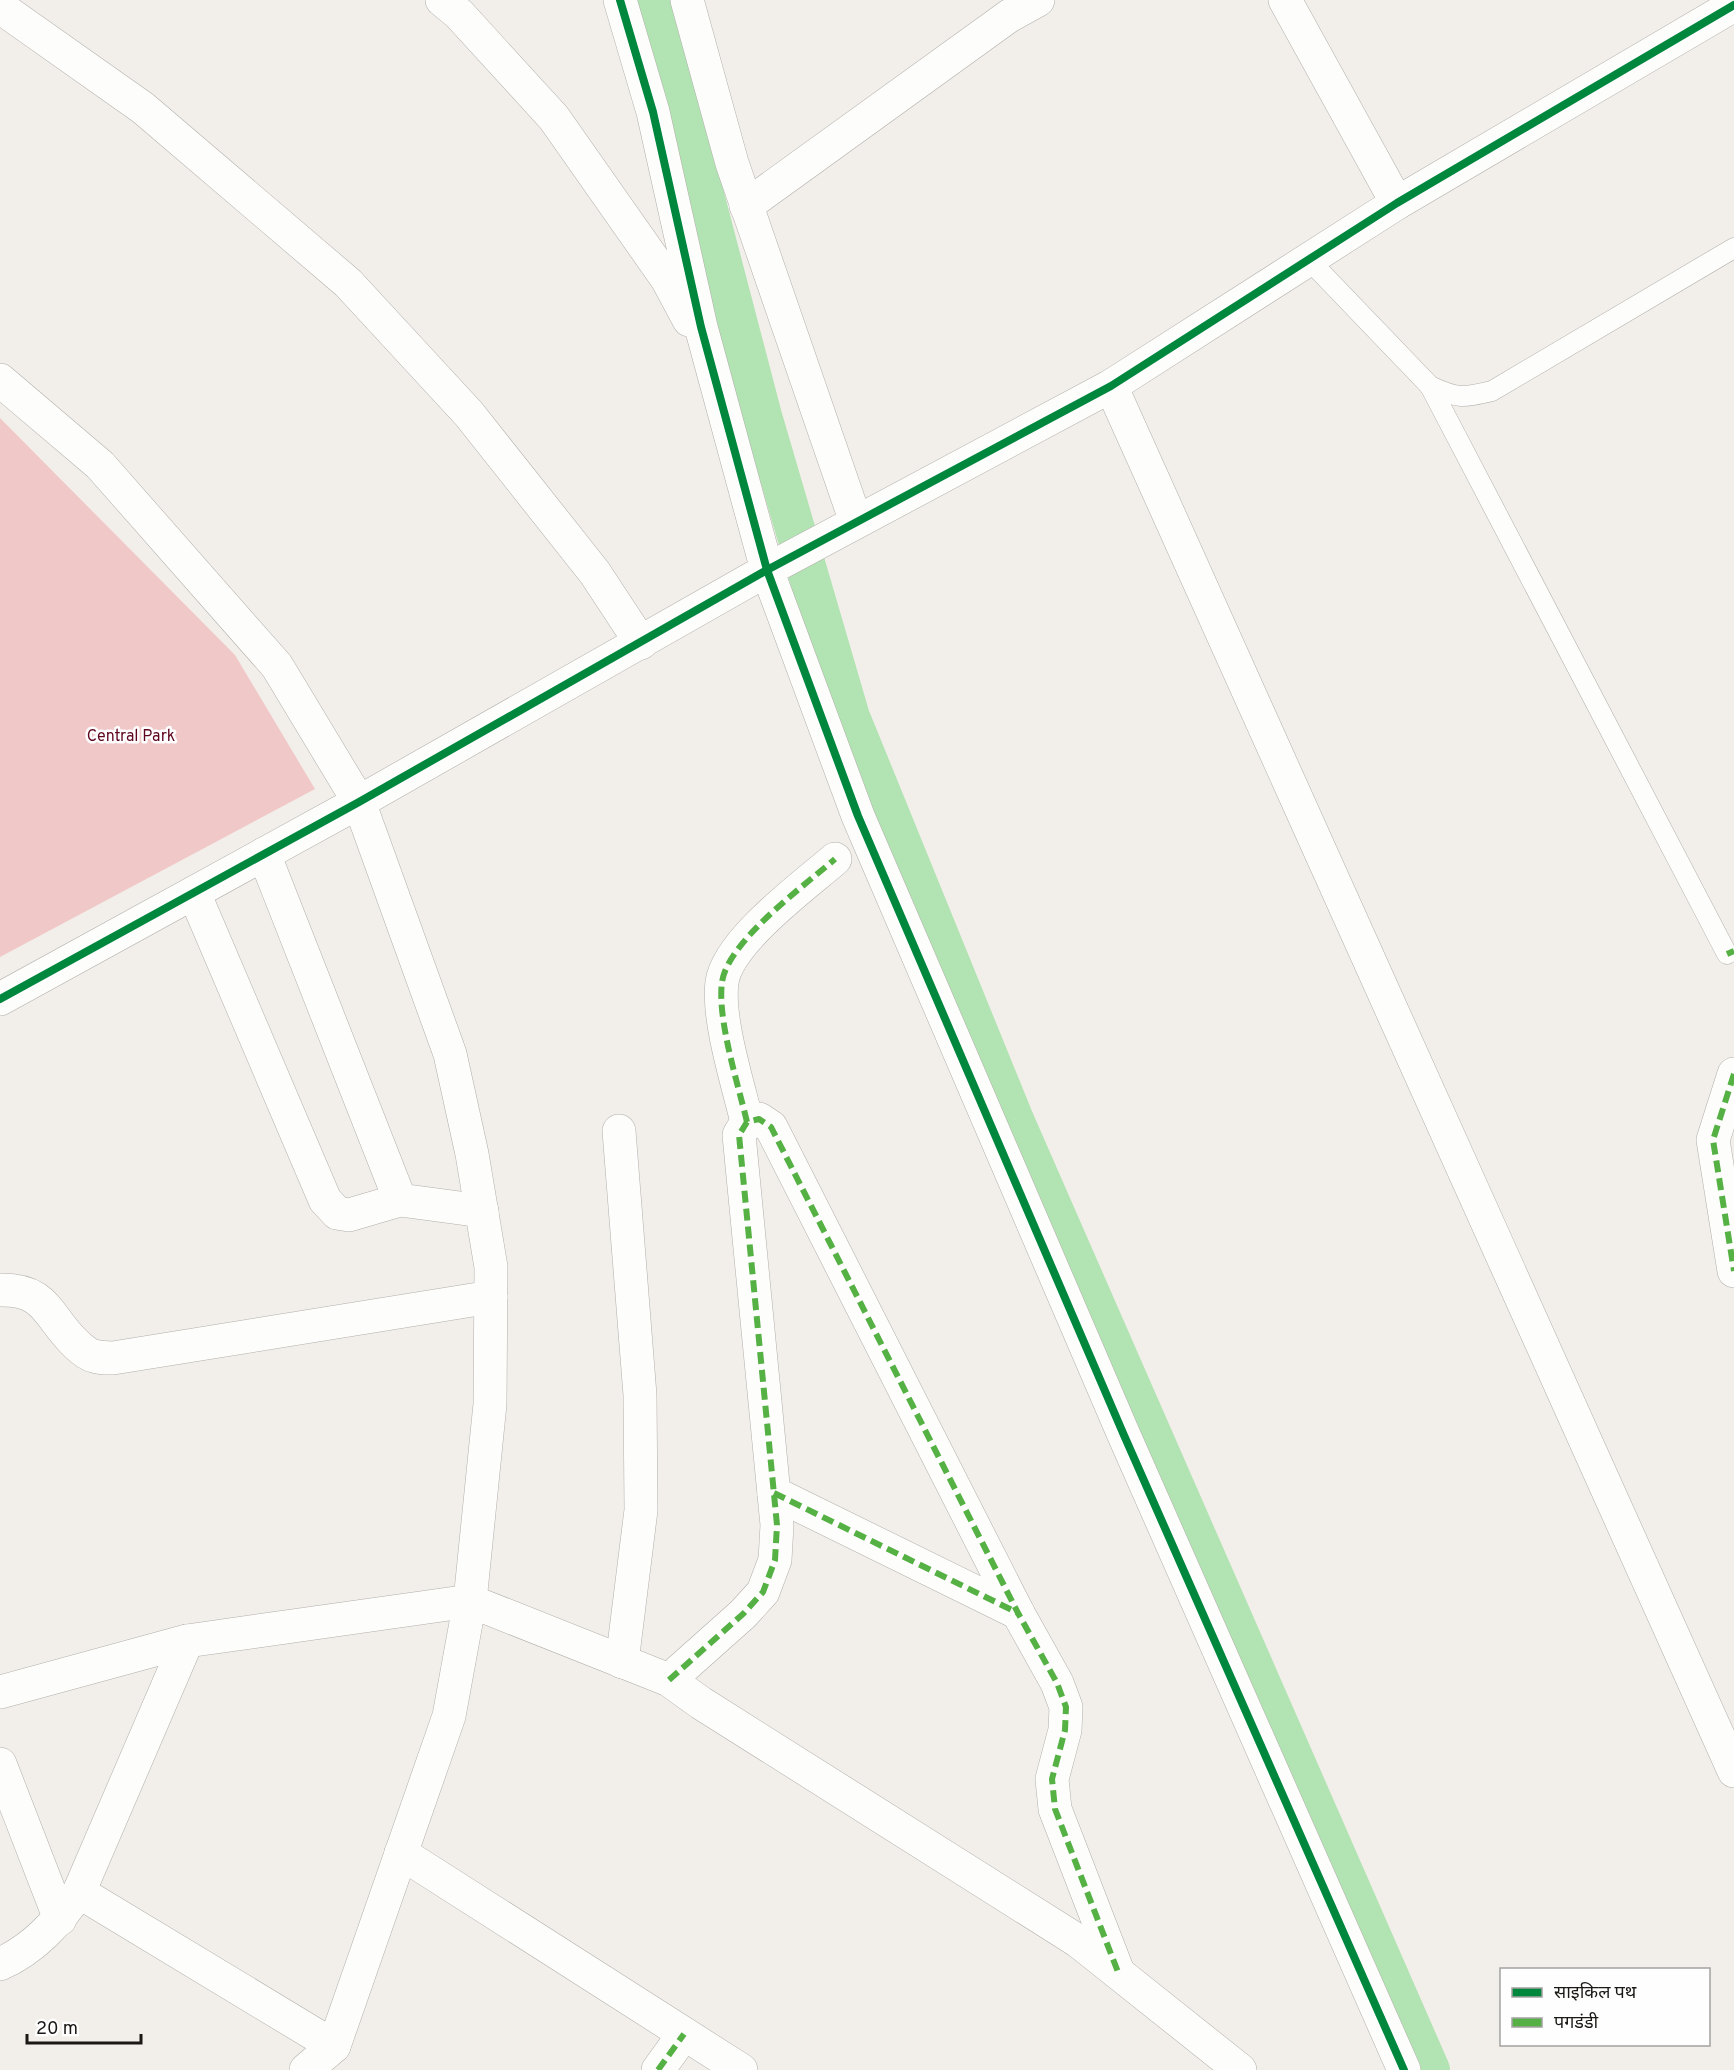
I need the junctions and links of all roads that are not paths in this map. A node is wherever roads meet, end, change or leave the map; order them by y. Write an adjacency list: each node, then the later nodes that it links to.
1 (442, 0): 12 (street)
2 (620, 0): 12 (street)
3 (687, 0): 9 (street)
4 (1038, 0): 9 (street)
5 (1285, 0): 8 (street)
6 (1734, 6): 8 (street)
7 (9, 7): 18 (street)
8 (1397, 203): 11 (street)
9 (747, 206): 16 (street)
10 (1734, 248): 15 (lane)
11 (1309, 260): 14 (street); 15 (lane)
12 (710, 357): 17 (street)
13 (0, 380): 19 (street)
14 (1111, 386): 16 (street); 41 (street)
15 (1430, 386): 23 (lane)
16 (856, 522): 17 (street)
17 (774, 567): 18 (street); 53 (street)
18 (641, 643): 19 (street)
19 (359, 802): 20 (street); 29 (street)
20 (264, 854): 22 (street); 28 (street)
21 (835, 859): 26 (street)
22 (194, 893): 24 (street); 28 (street)
23 (1727, 954)
24 (0, 999)
25 (1734, 1074): 30 (street)
26 (747, 1122): 33 (street); 35 (street)
27 (620, 1131): 37 (street)
28 (400, 1200): 29 (street)
29 (482, 1211): 32 (street)
30 (1734, 1271)
31 (0, 1290): 32 (street)
32 (490, 1297): 34 (street)
33 (774, 1493): 35 (street); 38 (street)
34 (470, 1601): 36 (street); 37 (street); 42 (street)
35 (1018, 1613): 46 (street)
36 (187, 1641): 39 (street); 43 (street)
37 (622, 1662): 38 (street)
38 (669, 1680): 46 (street)
39 (0, 1692)
40 (0, 1764): 44 (street)
41 (1734, 1771)
42 (401, 1853): 47 (street); 48 (street)
43 (79, 1892): 44 (street); 48 (street)
44 (60, 1920): 45 (street)
45 (0, 1964)
46 (1118, 1972): 52 (street)
47 (684, 2034): 50 (street); 51 (street)
48 (334, 2046): 49 (street)
49 (306, 2070)
50 (658, 2070)
51 (741, 2070)
52 (1240, 2070)
53 (1404, 2070)

